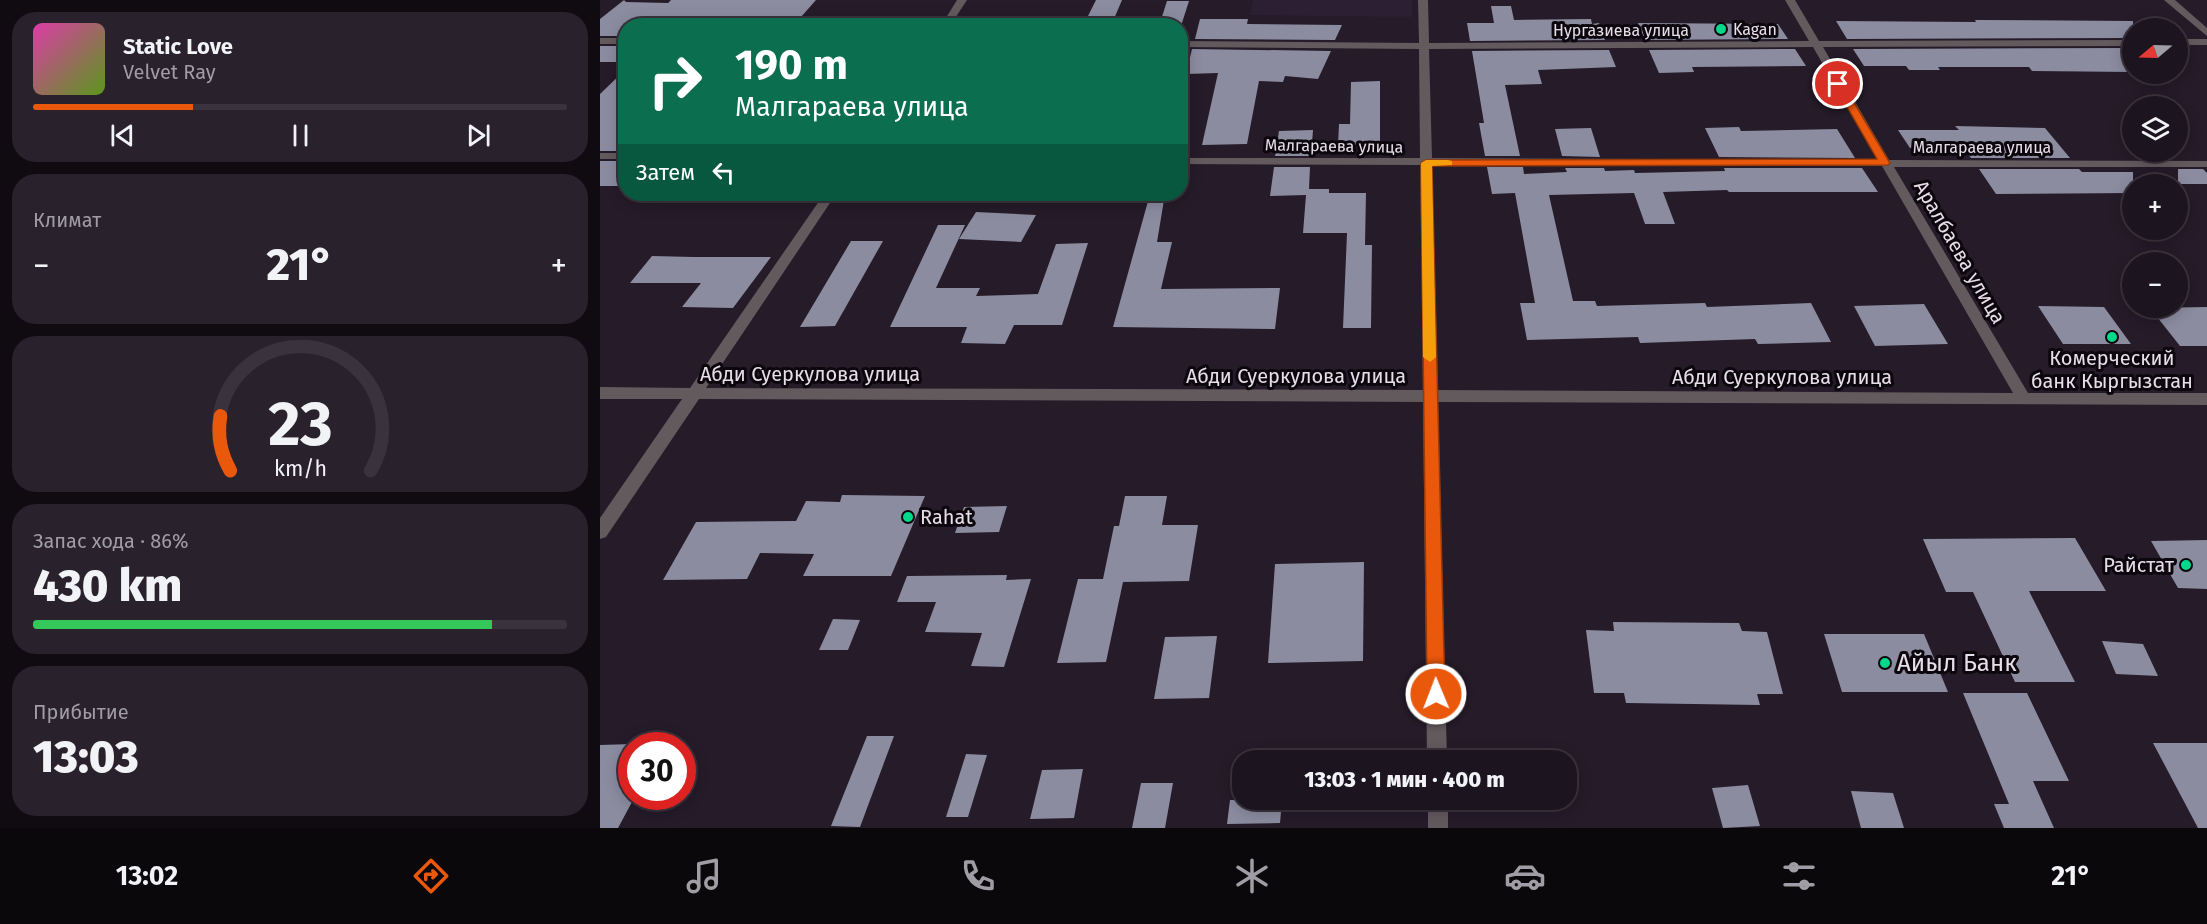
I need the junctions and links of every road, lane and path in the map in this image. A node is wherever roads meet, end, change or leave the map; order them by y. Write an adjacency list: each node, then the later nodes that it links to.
1 (962, 0): 5 (street)
2 (1423, 0): 14 (street)
3 (1790, 0): 13 (street, Аралбаева улица)
4 (2169, 0): 6 (street)
5 (950, 18)
6 (2207, 33)
7 (600, 40): 8 (street)
8 (618, 41)
9 (2188, 42): 10 (street)
10 (2207, 42)
11 (2122, 43): 13 (street, Нургазиева улица)
12 (1188, 44): 14 (street, Нургазиева улица)
13 (1815, 45): 14 (street, Нургазиева улица); 19 (street, Аралбаева улица)
14 (1424, 46): 18 (street)
15 (600, 156): 16 (street)
16 (618, 156)
17 (1188, 161): 18 (street, Малгараева улица)
18 (1426, 163): 19 (street, Малгараева улица); 24 (street)
19 (1884, 163): 20 (street, Малгараева улица); 25 (street, Аралбаева улица)
20 (2207, 164)
21 (825, 201): 23 (street)
22 (600, 393): 23 (street, Абди Суеркулова улица)
23 (693, 395): 24 (street, Абди Суеркулова улица); 27 (street)
24 (1430, 397): 25 (street, Абди Суеркулова улица); 28 (street)
25 (2024, 399): 26 (street, Абди Суеркулова улица)
26 (2207, 399)
27 (600, 532)
28 (1437, 750)
29 (1438, 810): 30 (street)
30 (1438, 828)

